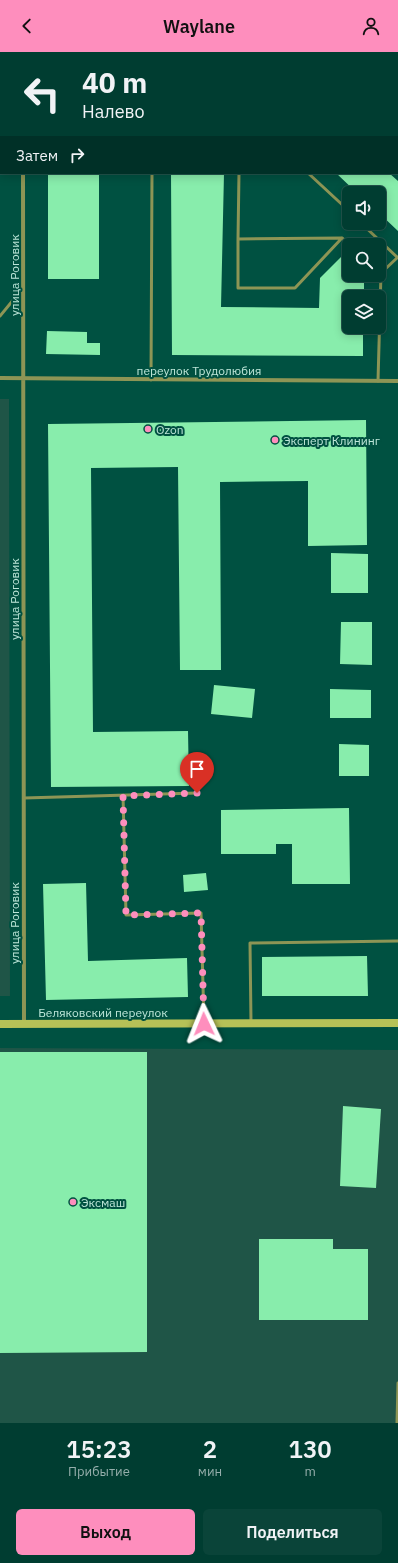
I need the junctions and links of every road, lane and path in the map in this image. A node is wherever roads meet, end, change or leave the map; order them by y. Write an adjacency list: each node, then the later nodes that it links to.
1 (23, 174): 12 (street, улица Роговик)
2 (152, 174): 16 (lane)
3 (239, 174): 8 (lane)
4 (309, 174): 5 (lane)
5 (342, 205)
6 (369, 230): 9 (lane)
7 (342, 238): 8 (lane); 8 (lane)
8 (238, 239)
9 (398, 257): 10 (lane)
10 (386, 267)
11 (380, 282): 17 (lane)
12 (24, 286): 13 (lane); 15 (street, улица Роговик)
13 (0, 316)
14 (0, 378): 15 (street, переулок Трудолюбия)
15 (24, 379): 16 (street, переулок Трудолюбия); 21 (street, улица Роговик)
16 (151, 380): 17 (street, переулок Трудолюбия)
17 (378, 381): 18 (street, переулок Трудолюбия)
18 (398, 381)
19 (197, 793): 20 (lane)
20 (123, 796): 21 (lane); 26 (lane)
21 (24, 798): 25 (street, улица Роговик)
22 (398, 941): 27 (lane)
23 (398, 1023): 27 (street, Беляковский переулок)
24 (0, 1024): 25 (street, Беляковский переулок)
25 (24, 1024): 26 (street, Беляковский переулок)
26 (204, 1024): 27 (street, Беляковский переулок)
27 (251, 1024)
28 (398, 1383): 29 (lane)
29 (397, 1423)

